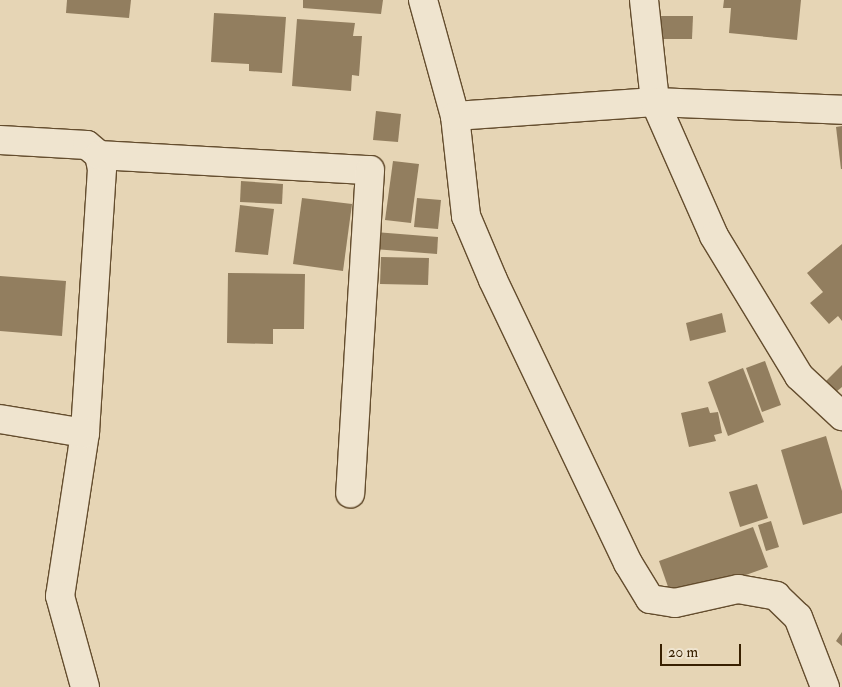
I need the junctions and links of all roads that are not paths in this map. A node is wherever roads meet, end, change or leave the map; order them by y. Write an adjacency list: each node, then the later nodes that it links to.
1 (423, 0): 5 (street)
2 (644, 0): 3 (street)
3 (655, 102): 4 (street); 5 (street); 8 (street)
4 (842, 110)
5 (455, 116): 13 (street)
6 (0, 140): 7 (street)
7 (99, 155): 10 (street); 11 (street)
8 (842, 416)
9 (0, 419): 10 (street)
10 (85, 433): 12 (street)
11 (350, 494)
12 (85, 687)
13 (825, 687)

